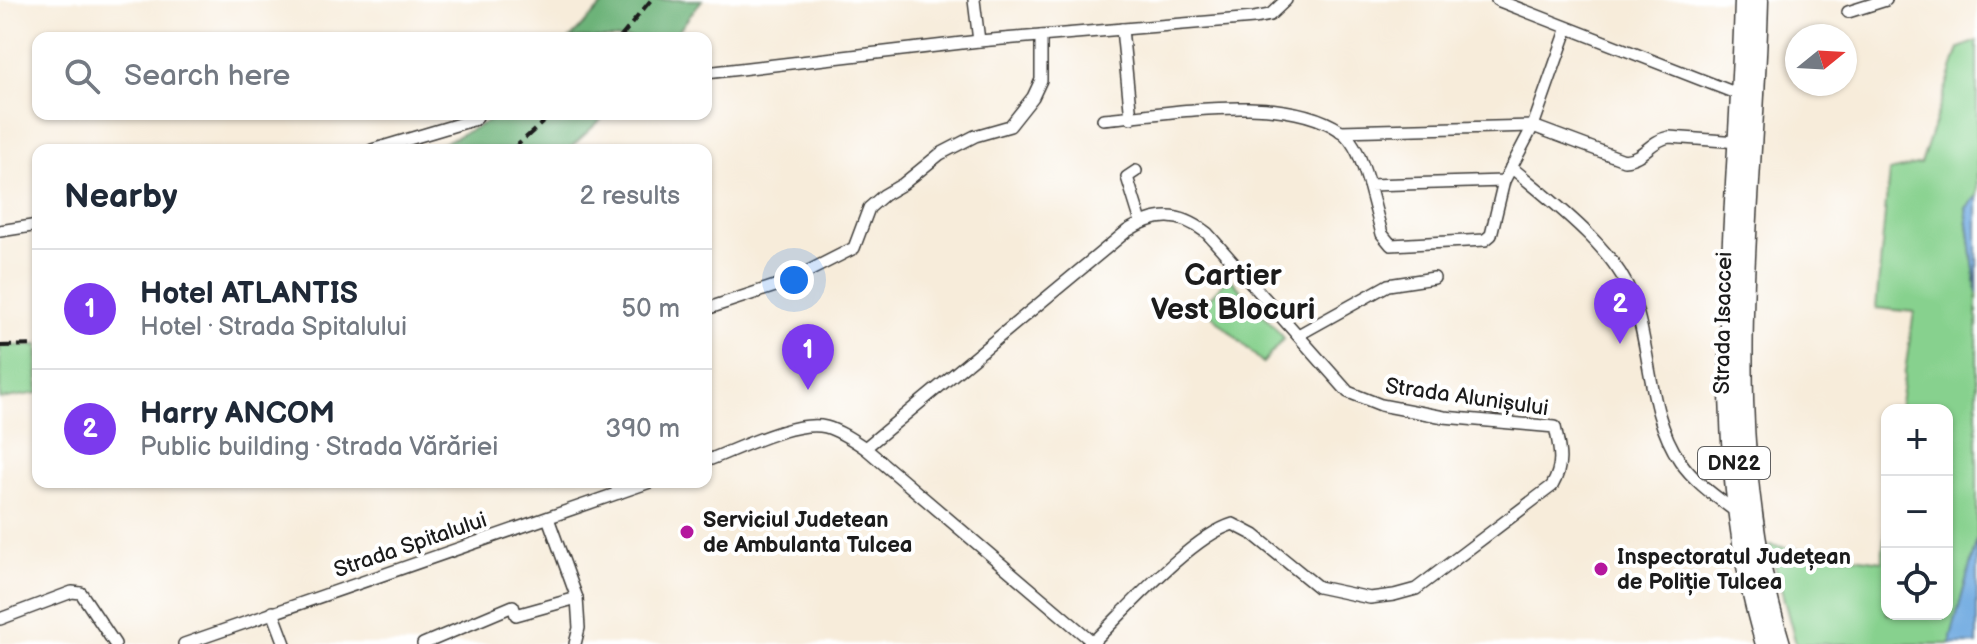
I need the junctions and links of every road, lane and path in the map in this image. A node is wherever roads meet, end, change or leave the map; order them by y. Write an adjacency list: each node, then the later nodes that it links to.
1 (974, 0): 11 (street)
2 (1286, 0): 8 (street)
3 (1497, 0): 9 (street)
4 (1744, 0): 13 (main road, Strada Isaccei / DN22)
5 (1759, 0): 13 (main road, Strada Isaccei / DN22)
6 (1886, 0): 7 (street)
7 (1848, 12)
8 (1122, 29): 10 (street); 14 (street)
9 (1567, 30): 13 (street); 17 (street)
10 (1041, 36): 11 (street); 29 (street)
11 (979, 41): 12 (street)
12 (712, 72)
13 (1748, 98): 19 (main road, Strada Isaccei / DN22); 46 (main road, Strada Isaccei / DN22)
14 (1131, 118): 15 (street); 18 (street)
15 (1103, 119)
16 (473, 120): 20 (street)
17 (1533, 126): 18 (street); 19 (street); 21 (street)
18 (1340, 131): 24 (street)
19 (1739, 142): 34 (main road, Strada Isaccei / DN22)
20 (395, 144)
21 (1511, 167): 23 (street); 34 (street)
22 (1136, 171): 25 (street)
23 (1504, 181): 24 (street); 24 (street)
24 (1369, 185)
25 (1141, 222): 30 (street, Strada Alunișului); 31 (street)
26 (32, 226): 27 (street)
27 (0, 231)
28 (1434, 278): 30 (street)
29 (712, 307)
30 (1300, 334): 39 (street, Strada Alunișului)
31 (865, 448): 32 (street); 39 (street)
32 (712, 459)
33 (617, 488): 35 (street, Strada Spitalului)
34 (1739, 515): 45 (main road, Strada Isaccei / DN22)
35 (548, 518): 36 (street); 37 (street, Strada Spitalului)
36 (577, 598): 43 (street); 44 (street)
37 (273, 612): 41 (street, Strada Spitalului); 42 (street)
38 (0, 619): 40 (street)
39 (1094, 643)
40 (115, 644)
41 (184, 644)
42 (285, 644)
43 (423, 644)
44 (575, 644)
45 (1765, 644)
46 (1781, 644)

